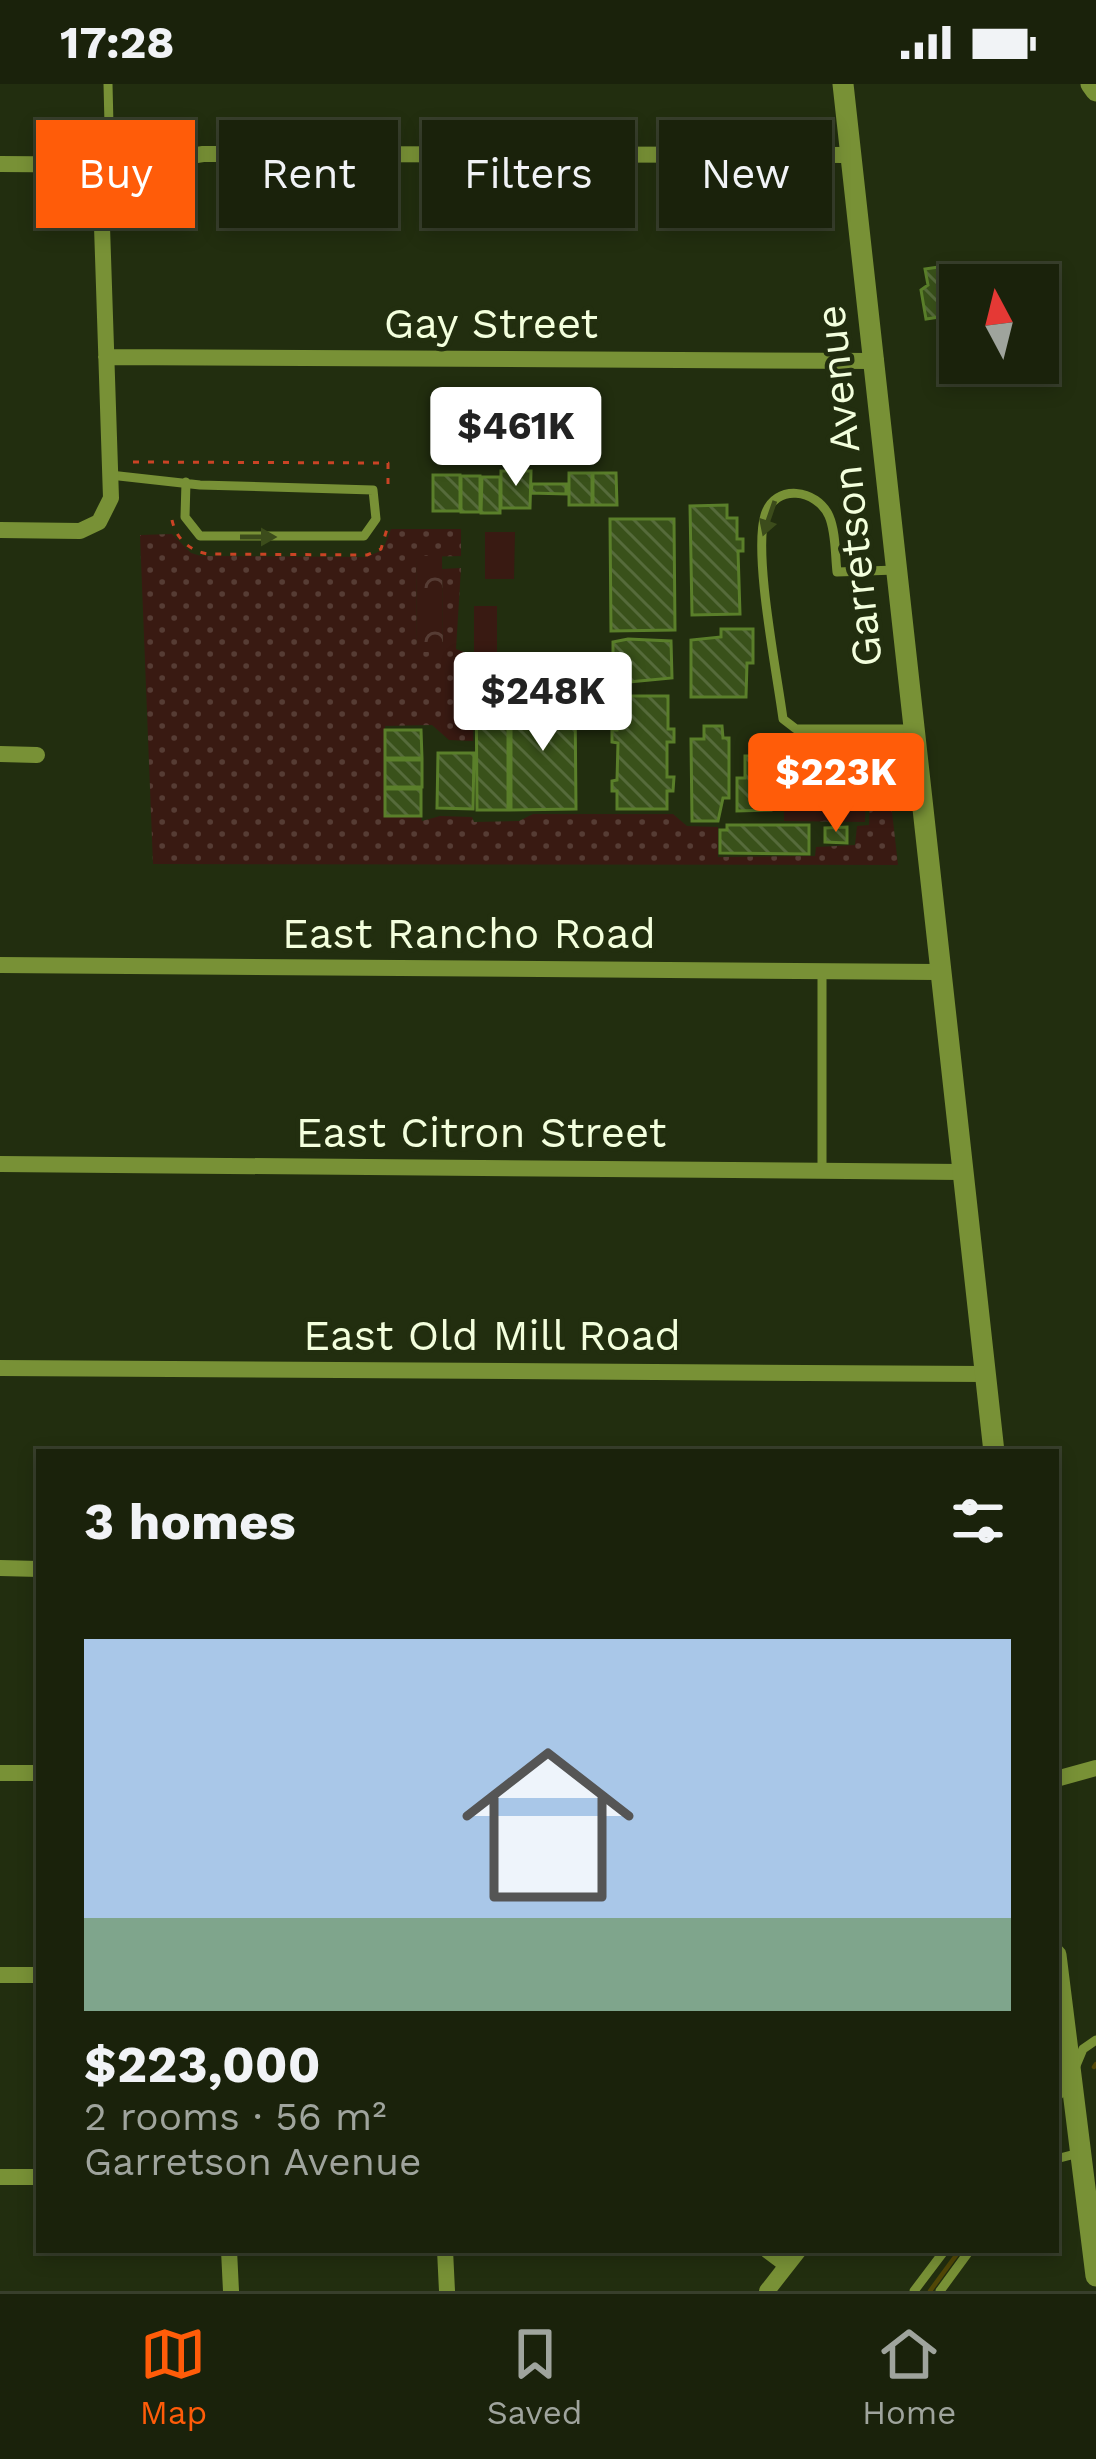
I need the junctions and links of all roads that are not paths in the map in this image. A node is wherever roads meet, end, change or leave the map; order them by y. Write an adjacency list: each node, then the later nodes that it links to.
1 (108, 84): 3 (lane)
2 (843, 84): 5 (street, Garretson Avenue)
3 (107, 120)
4 (195, 155): 5 (street)
5 (852, 155): 10 (street, Garretson Avenue)
6 (0, 164): 7 (street)
7 (36, 165)
8 (105, 228): 9 (street)
9 (106, 356): 10 (street, Gay Street); 11 (street)
10 (876, 361): 14 (street, Garretson Avenue)
11 (110, 475): 12 (lane); 13 (street)
12 (186, 482): 12 (lane, one-way to 12)
13 (0, 530)
14 (896, 570): 15 (street, Garretson Avenue); 15 (lane, one-way to 15)
15 (913, 729): 20 (street, Garretson Avenue)
16 (0, 754): 17 (street)
17 (38, 755)
18 (0, 965): 19 (street, East Rancho Road)
19 (822, 971): 20 (street, East Rancho Road); 22 (lane)
20 (938, 972): 23 (street, Garretson Avenue)
21 (0, 1164): 22 (street, East Citron Street)
22 (822, 1171): 23 (street, East Citron Street)
23 (962, 1172): 25 (street, Garretson Avenue)
24 (0, 1368): 25 (street, East Old Mill Road)
25 (983, 1374): 26 (street, Garretson Avenue)
26 (994, 1449)
27 (0, 1568): 28 (street)
28 (36, 1568)
29 (1096, 1768): 32 (street)
30 (0, 1773): 31 (street)
31 (36, 1773)
32 (1059, 1778)
33 (0, 1975): 34 (street)
34 (36, 1975)
35 (1059, 1995): 37 (street)
36 (1096, 2040): 37 (lane)
37 (1070, 2080): 38 (lane); 39 (street)
38 (1059, 2095)
39 (1079, 2153): 40 (lane); 48 (street)
40 (1059, 2158)
41 (0, 2177): 42 (street)
42 (36, 2177)
43 (229, 2253): 49 (street)
44 (445, 2253): 50 (street)
45 (943, 2253): 52 (lane)
46 (968, 2253): 53 (lane)
47 (793, 2258): 51 (street)
48 (1096, 2276)
49 (231, 2291)
50 (447, 2291)
51 (767, 2291)
52 (914, 2291)
53 (940, 2291)

